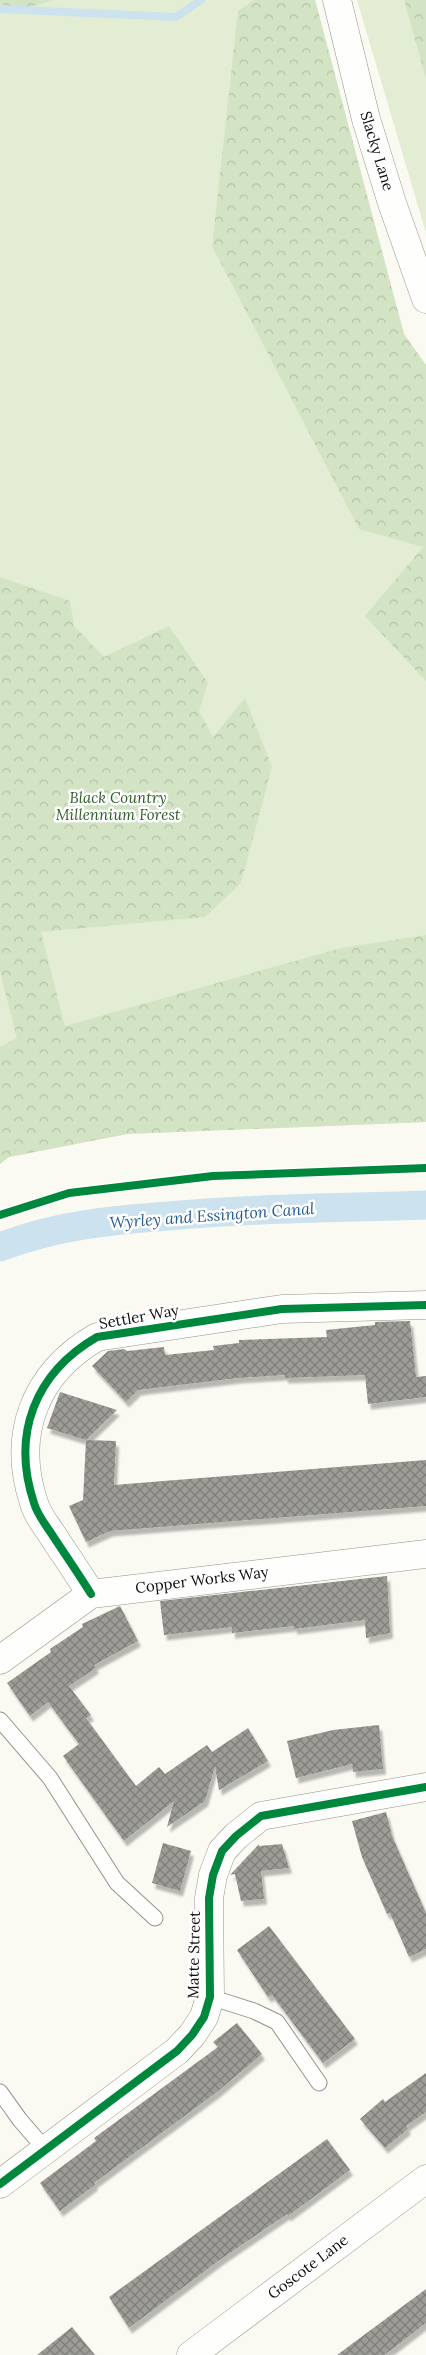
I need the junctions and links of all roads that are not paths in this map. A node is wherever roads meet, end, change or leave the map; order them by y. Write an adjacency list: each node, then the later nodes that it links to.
1 (337, 0): 2 (street, Slacky Lane)
2 (426, 299)
3 (426, 1304): 5 (street, Settler Way)
4 (426, 1554): 5 (street, Copper Works Way)
5 (91, 1594): 6 (street, Copper Works Way)
6 (0, 1660)
7 (0, 1720): 9 (lane)
8 (425, 1791): 10 (street, Matte Street)
9 (155, 1918)
10 (210, 1997): 11 (lane); 13 (street, Matte Street)
11 (319, 2083)
12 (0, 2092): 13 (lane)
13 (46, 2150): 15 (street, Matte Street)
14 (426, 2179): 16 (street, Goscote Lane)
15 (0, 2184)
16 (191, 2355)

